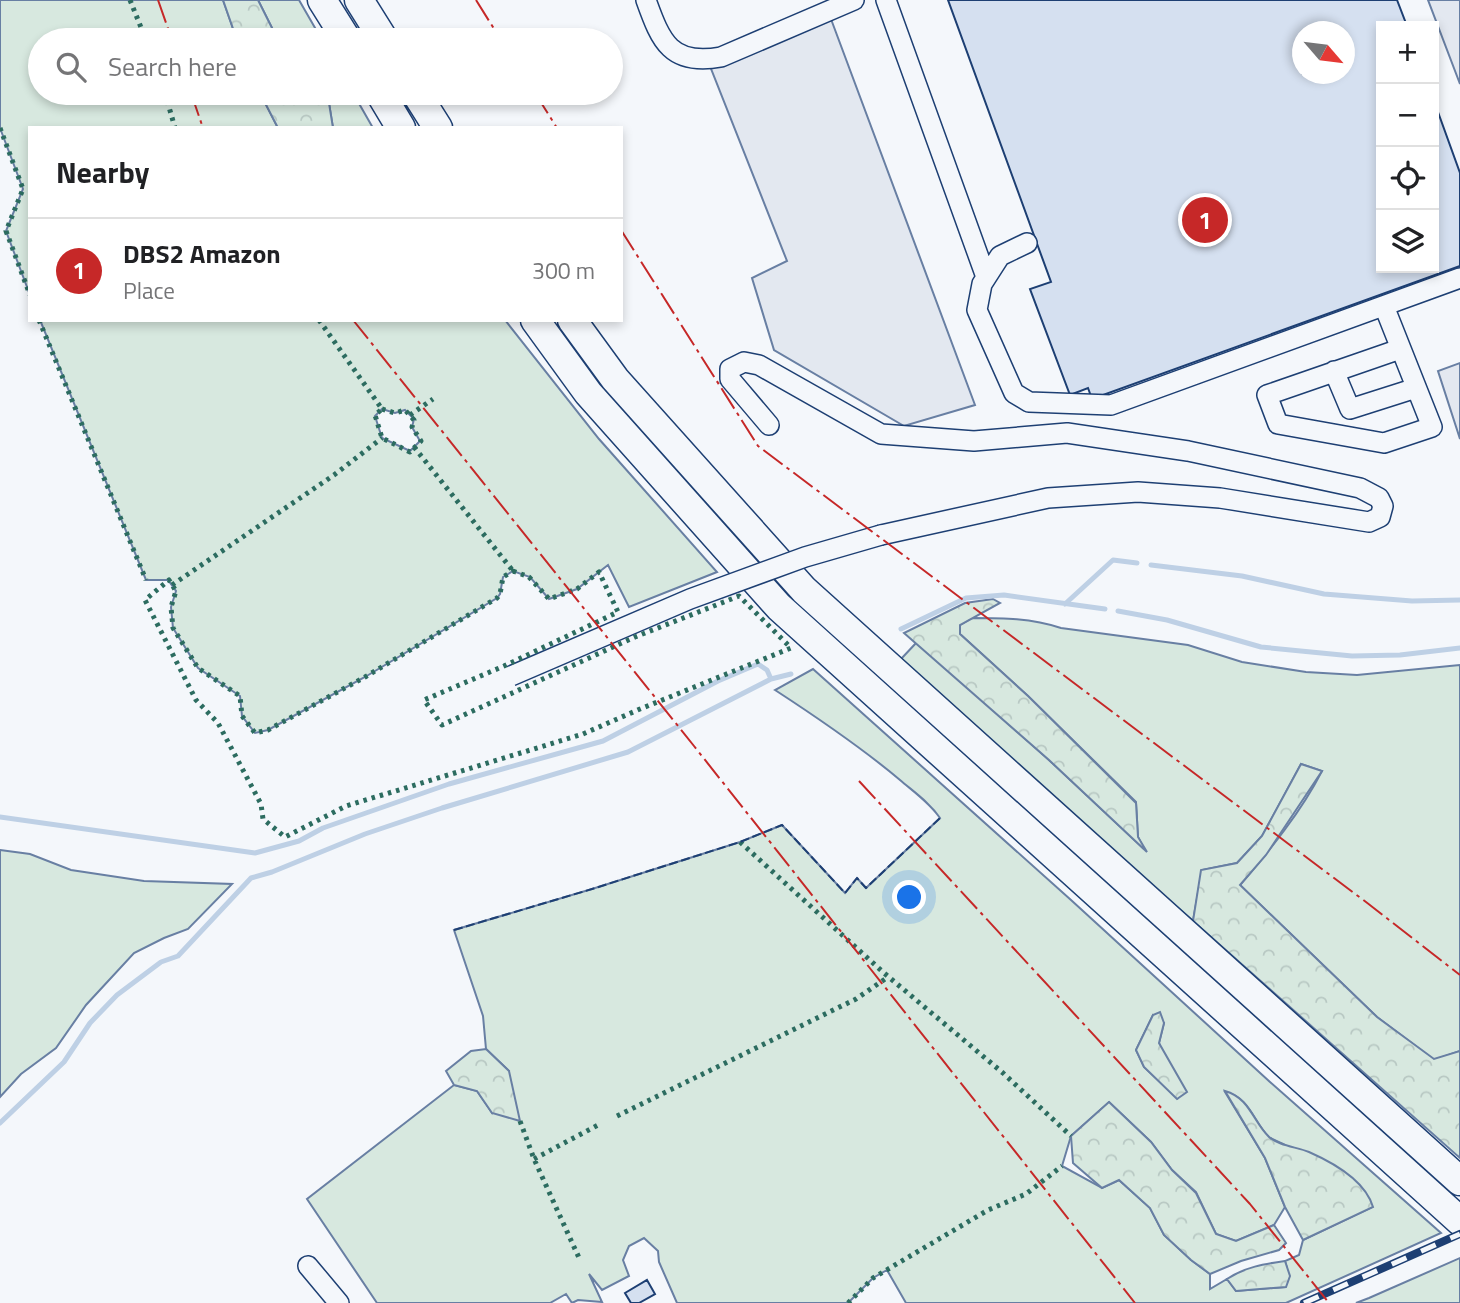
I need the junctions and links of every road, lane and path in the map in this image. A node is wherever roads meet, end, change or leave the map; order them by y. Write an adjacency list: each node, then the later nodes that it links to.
1 (322, 0): 6 (highway)
2 (359, 0): 7 (highway)
3 (646, 0): 4 (lane)
4 (854, 0)
5 (886, 0): 13 (lane)
6 (340, 28)
7 (376, 28)
8 (387, 105): 10 (highway)
9 (424, 105): 11 (highway)
10 (400, 126)
11 (437, 126)
12 (1027, 243): 13 (lane)
13 (986, 277): 15 (lane)
14 (1460, 278): 15 (lane)
15 (1384, 306): 18 (lane)
16 (536, 322): 24 (highway)
17 (573, 322): 23 (highway)
18 (1401, 349): 19 (lane); 20 (lane)
19 (1334, 371): 20 (lane); 20 (lane)
20 (1416, 388)
21 (769, 425): 22 (lane, bridge)
22 (511, 676)
23 (1460, 1181)
24 (1460, 1221)
25 (308, 1266): 26 (lane)
26 (339, 1303)

